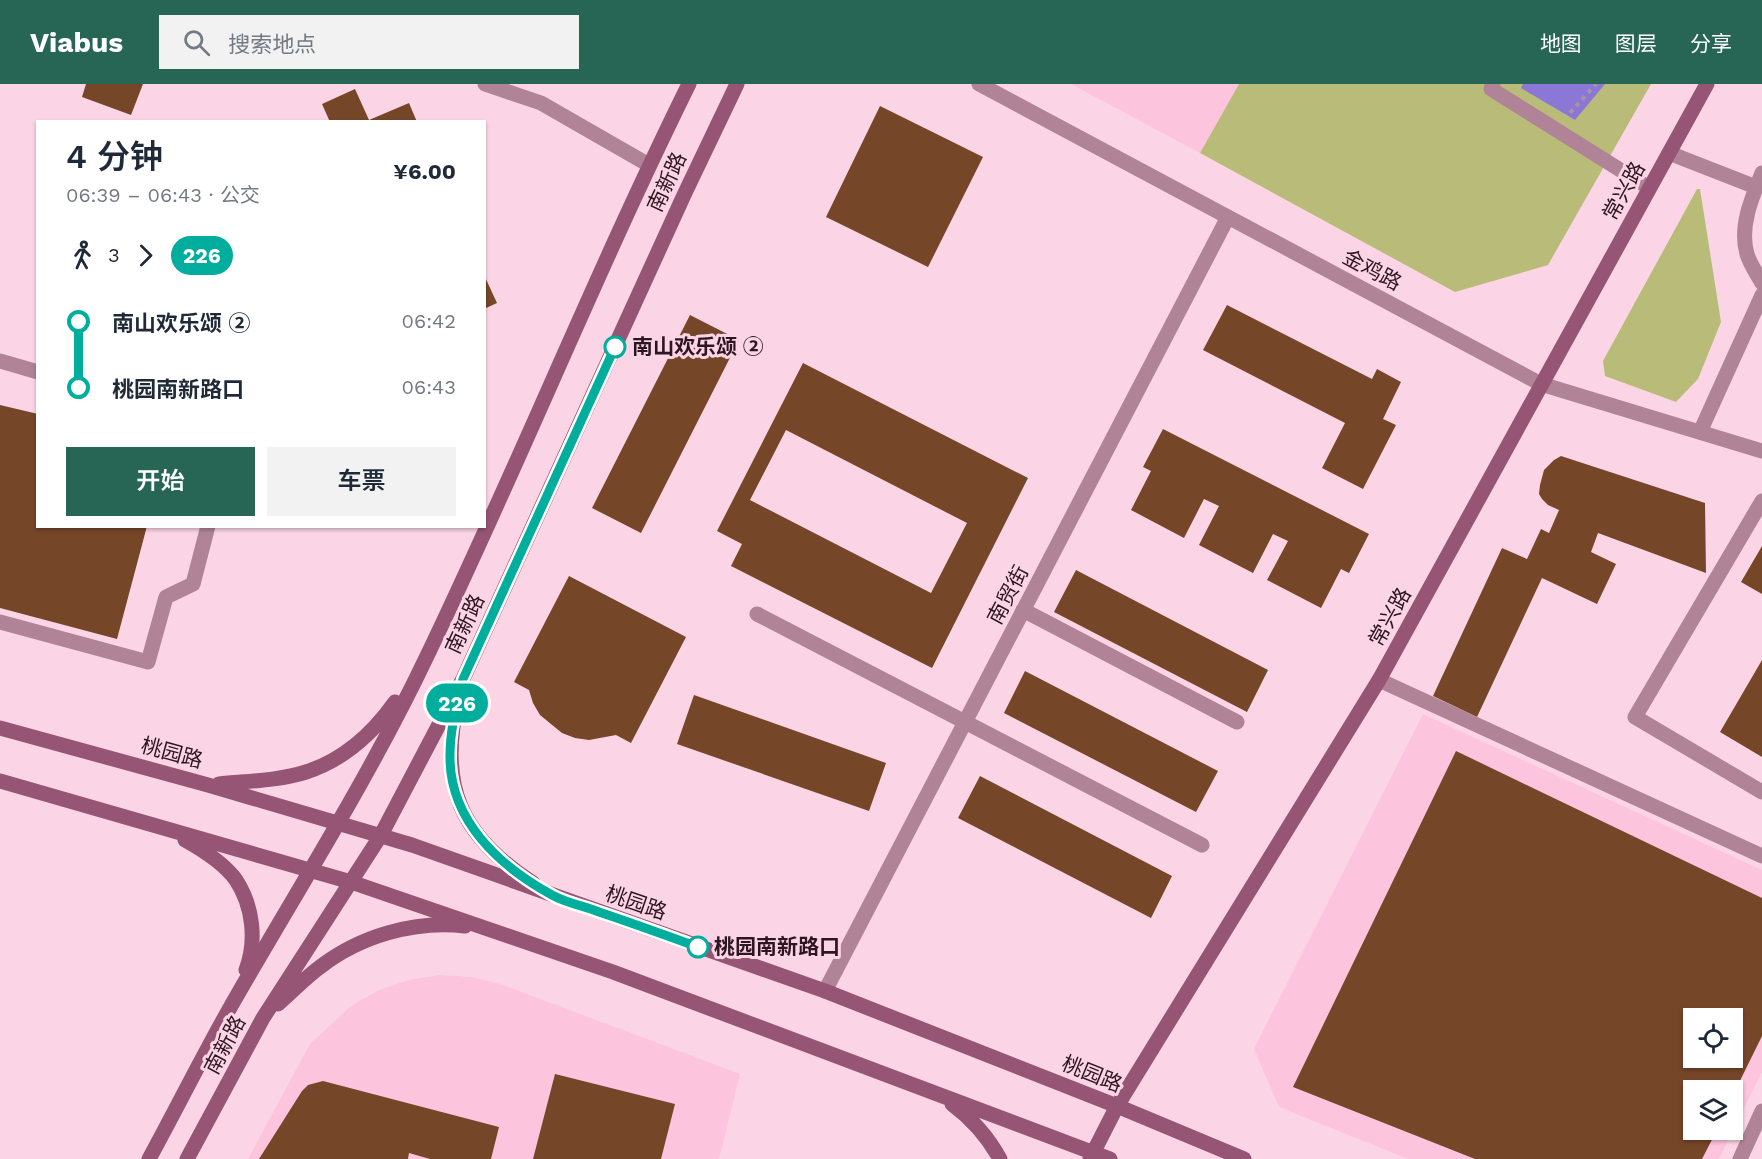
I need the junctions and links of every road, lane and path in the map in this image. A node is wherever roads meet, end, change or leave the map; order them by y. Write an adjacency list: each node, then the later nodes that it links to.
1 (485, 84): 10 (street)
2 (689, 84): 10 (main road, 南新路)
3 (737, 84): 29 (main road, 南新路)
4 (979, 84): 13 (street, 金鸡路)
5 (1493, 84): 12 (street)
6 (1596, 84): 8 (path)
7 (1707, 84): 9 (main road, 常兴路)
8 (1566, 118)
9 (1669, 153): 11 (street); 12 (main road, 常兴路)
10 (649, 165): 22 (main road, 南新路)
11 (1759, 180): 14 (street)
12 (1649, 188): 18 (main road, 常兴路)
13 (1228, 217): 18 (street, 金鸡路); 25 (street, 南贸街)
14 (1762, 283)
15 (1762, 295): 19 (street)
16 (0, 361): 17 (street)
17 (36, 371)
18 (1541, 384): 19 (street, 金鸡路); 30 (main road, 常兴路)
19 (1700, 432): 20 (street, 金鸡路)
20 (1762, 452)
21 (1762, 501): 36 (street)
22 (486, 527)
23 (207, 528): 27 (street)
24 (486, 528): 28 (main road, 南新路)
25 (1023, 610): 31 (street, 南贸街); 32 (street)
26 (757, 614): 31 (street)
27 (0, 622)
28 (427, 658): 35 (main road); 37 (main road, 南新路)
29 (463, 679): 39 (main road, 南新路); 44 (main road)
30 (1379, 680): 41 (street); 50 (main road, 常兴路)
31 (965, 722): 40 (street); 46 (street, 南贸街)
32 (1237, 722)
33 (0, 728): 35 (main road, 桃园路)
34 (0, 781): 38 (main road)
35 (208, 785): 37 (main road, 桃园路)
36 (1762, 792)
37 (338, 822): 39 (main road, 桃园路); 42 (main road, 南新路)
38 (164, 828): 42 (main road); 47 (main road)
39 (381, 835): 43 (main road, 南新路); 44 (main road, 桃园路)
40 (1202, 845)
41 (1762, 856)
42 (311, 869): 43 (main road); 47 (main road, 南新路)
43 (351, 882): 45 (main road); 48 (main road, 南新路)
44 (554, 896): 46 (main road, 桃园路)
45 (499, 933): 48 (main road); 49 (main road)
46 (825, 991): 50 (main road, 桃园路)
47 (233, 1002): 53 (main road, 南新路)
48 (263, 1018): 54 (main road, 南新路)
49 (935, 1093): 52 (main road); 55 (main road)
50 (1117, 1106): 52 (main road, 常兴路); 57 (main road, 桃园路)
51 (1762, 1111): 58 (street)
52 (1092, 1156): 56 (main road)
53 (149, 1159)
54 (187, 1159)
55 (1000, 1159)
56 (1110, 1159)
57 (1244, 1159)
58 (1740, 1159)

